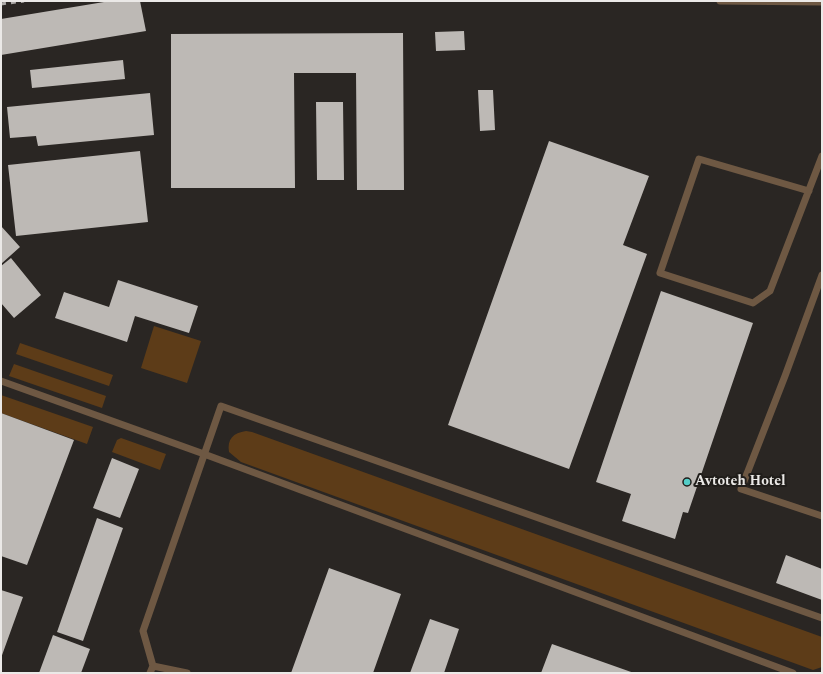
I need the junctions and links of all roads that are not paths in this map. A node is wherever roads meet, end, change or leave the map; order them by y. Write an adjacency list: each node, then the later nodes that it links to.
1 (720, 1): 2 (lane)
2 (822, 2)
3 (822, 156): 4 (lane)
4 (809, 190): 4 (lane)
5 (822, 275): 8 (lane)
6 (1, 381): 7 (lane)
7 (204, 454): 9 (lane); 10 (lane); 13 (lane)
8 (822, 516)
9 (822, 618)
10 (153, 666): 11 (lane); 12 (lane)
11 (150, 673)
12 (187, 673)
13 (793, 673)

